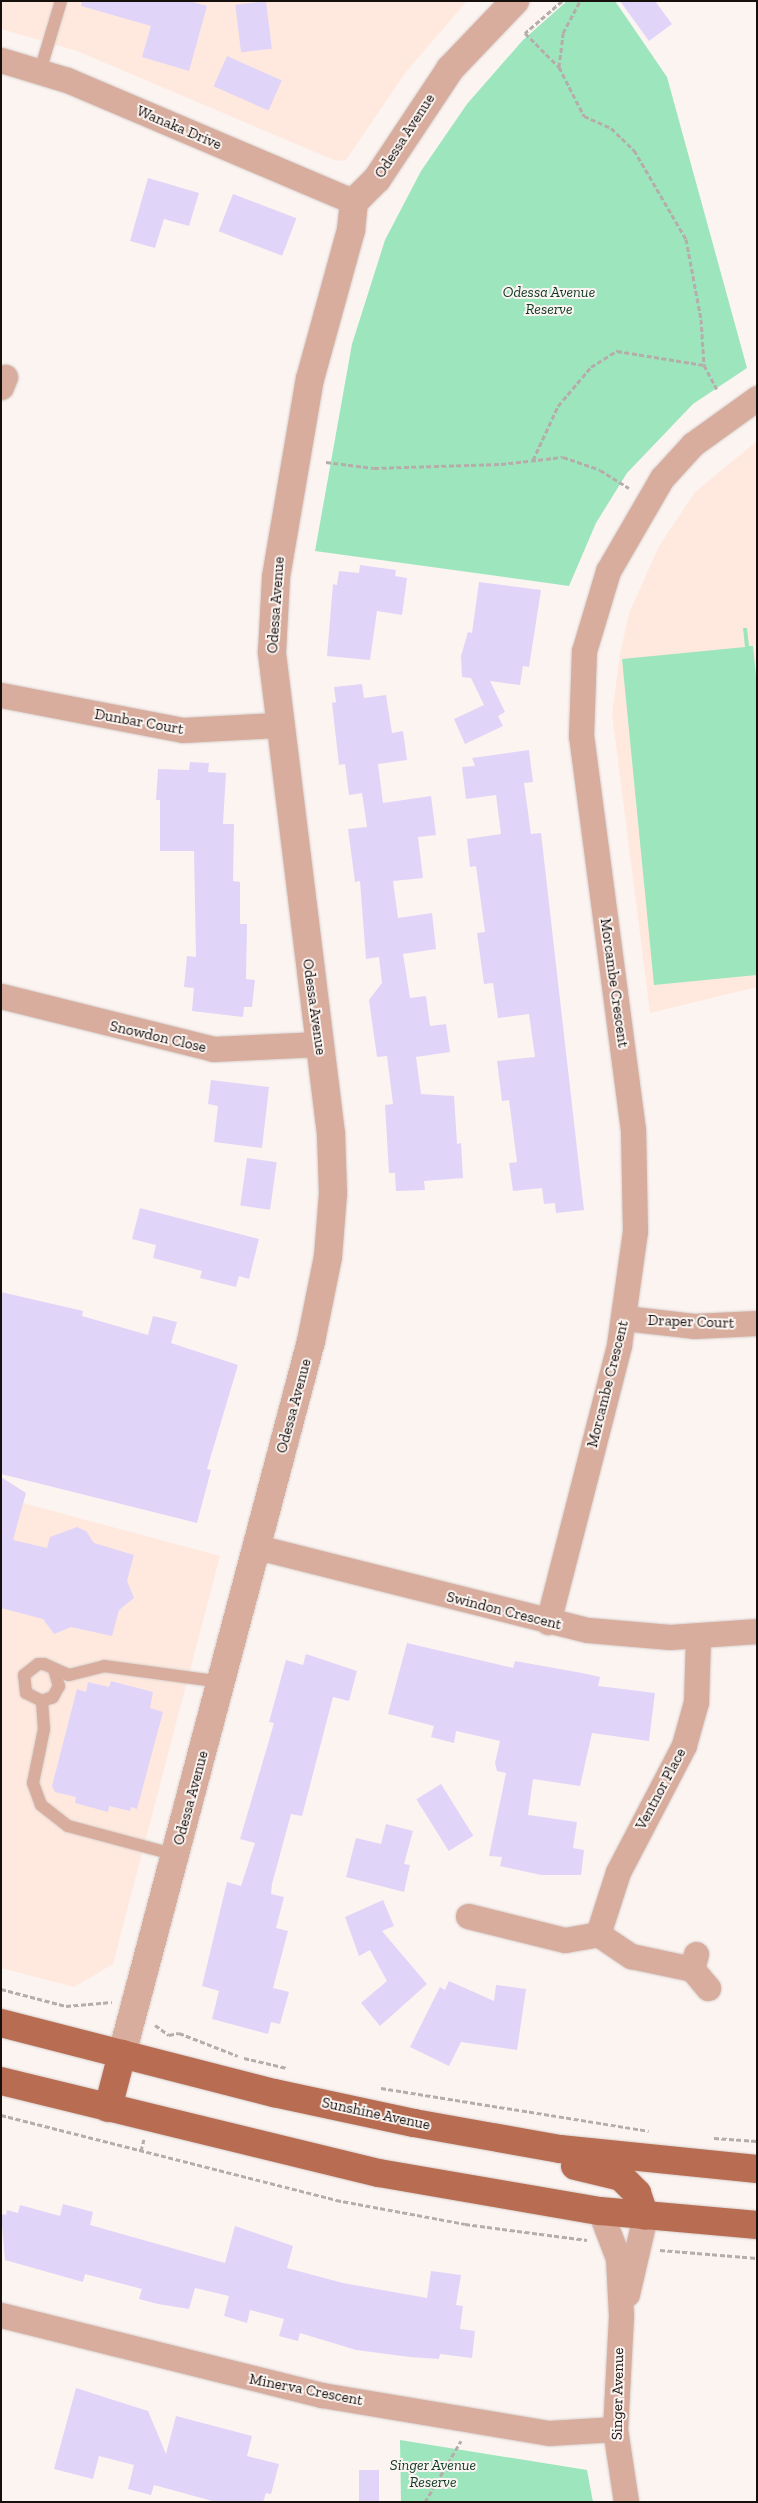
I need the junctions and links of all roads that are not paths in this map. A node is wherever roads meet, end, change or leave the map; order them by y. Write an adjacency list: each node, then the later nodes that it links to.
1 (60, 1): 4 (lane)
2 (515, 1): 5 (street, Odessa Avenue)
3 (1, 60): 4 (street, Wanaka Drive)
4 (40, 71): 5 (street, Wanaka Drive)
5 (354, 202): 8 (street, Odessa Avenue)
6 (757, 398): 11 (street, Morcambe Crescent)
7 (1, 695): 8 (street, Dunbar Court)
8 (277, 724): 10 (street, Odessa Avenue)
9 (1, 996): 10 (street, Snowdon Close)
10 (319, 1044): 13 (street, Odessa Avenue)
11 (624, 1318): 12 (street, Draper Court); 14 (street, Morcambe Crescent)
12 (757, 1323)
13 (257, 1547): 14 (street, Swindon Crescent); 18 (street, Odessa Avenue)
14 (548, 1622): 16 (street, Swindon Crescent)
15 (757, 1631): 16 (street, Swindon Crescent)
16 (698, 1637): 22 (street, Ventnor Place)
17 (54, 1669): 18 (lane); 19 (lane); 19 (lane)
18 (222, 1682): 20 (street, Odessa Avenue)
19 (42, 1701): 20 (lane)
20 (176, 1855): 25 (street, Odessa Avenue)
21 (468, 1916): 22 (street)
22 (598, 1934): 23 (street)
23 (708, 1988)
24 (1, 2023): 25 (main road, Sunshine Avenue)
25 (122, 2054): 27 (main road); 28 (main road, Sunshine Avenue)
26 (1, 2081): 27 (main road)
27 (108, 2108): 30 (main road)
28 (414, 2123): 29 (main road, Sunshine Avenue); 31 (main road)
29 (757, 2169)
30 (600, 2210): 31 (main road); 34 (street, Singer Avenue)
31 (645, 2216): 32 (main road); 34 (street, Singer Avenue)
32 (757, 2225)
33 (1, 2315): 35 (street, Minerva Crescent)
34 (621, 2316): 35 (street, Singer Avenue)
35 (616, 2429): 36 (street, Singer Avenue)
36 (626, 2502)

